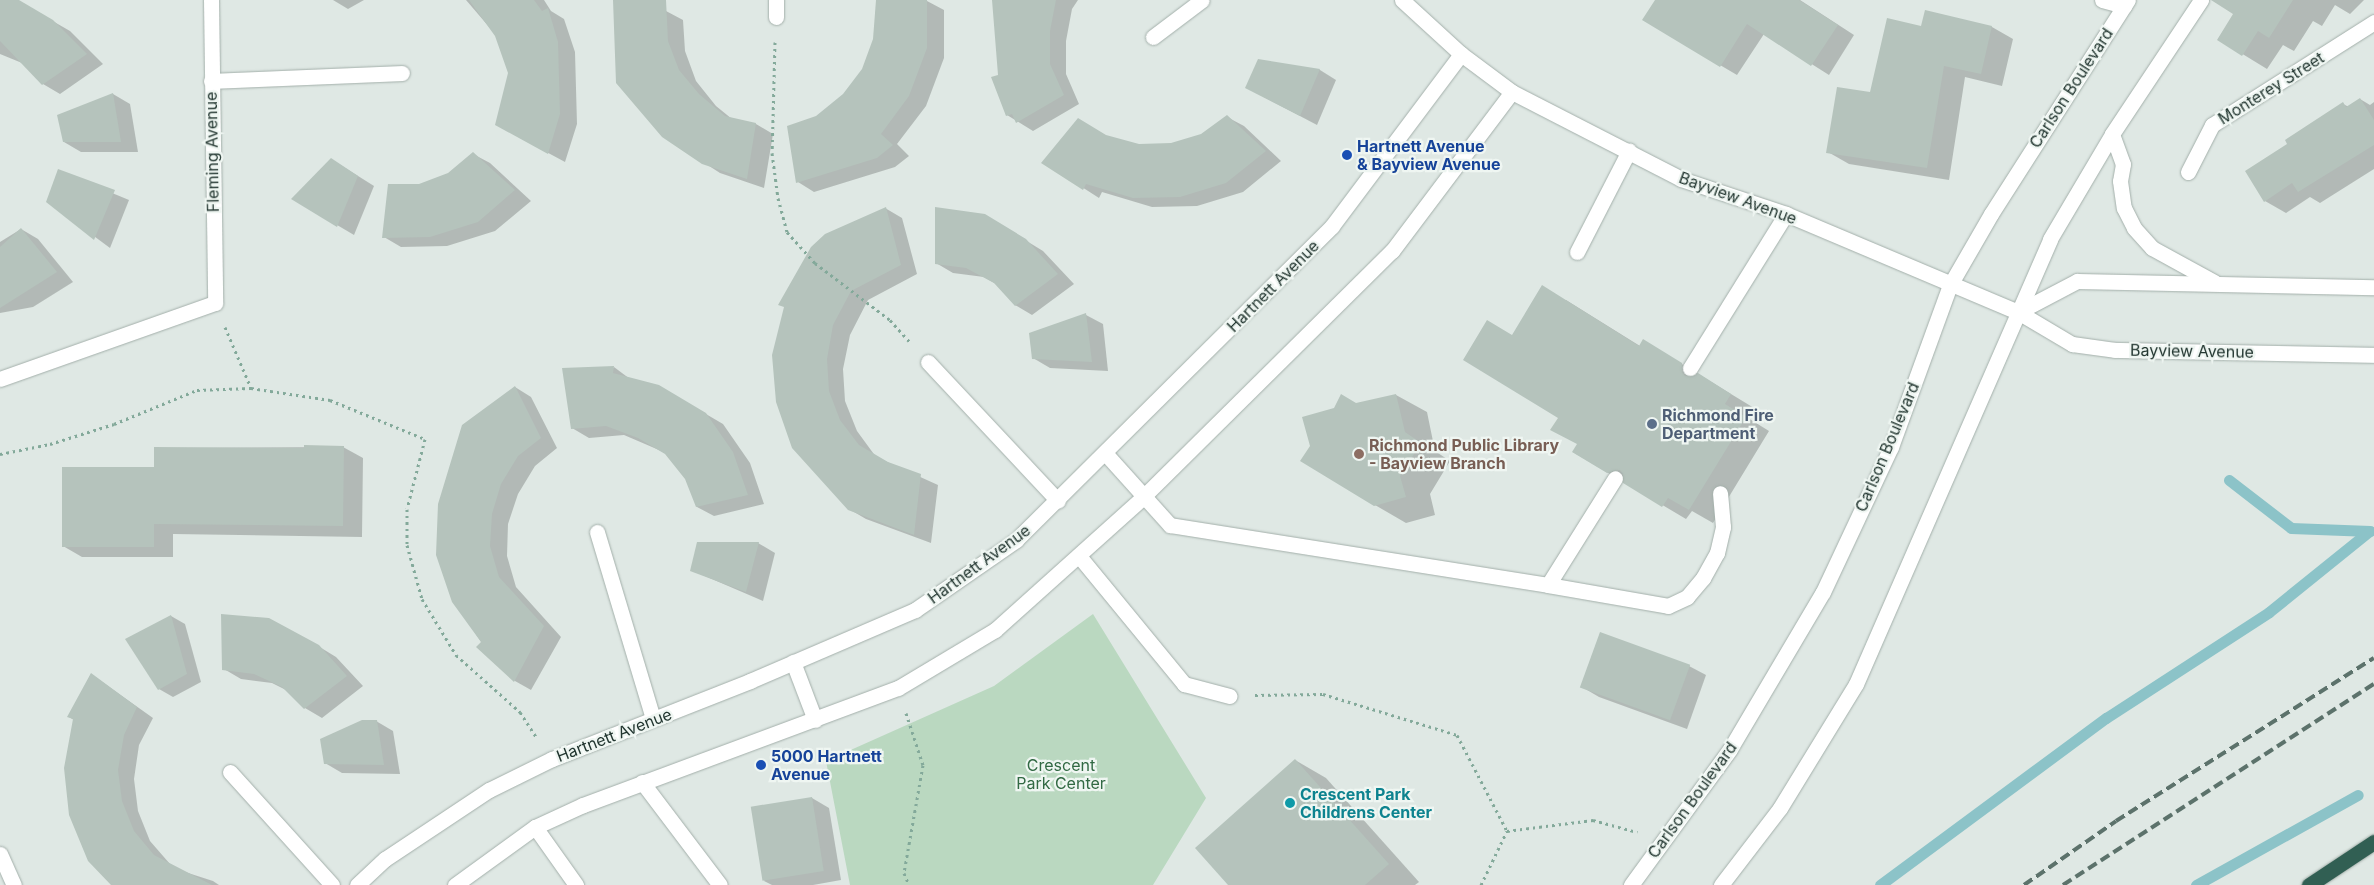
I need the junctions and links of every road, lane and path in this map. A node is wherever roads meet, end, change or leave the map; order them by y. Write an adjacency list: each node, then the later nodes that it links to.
1 (211, 0): 13 (street, Fleming Avenue)
2 (776, 0): 8 (street)
3 (1202, 0): 10 (street)
4 (1402, 0): 11 (street, Bayview Avenue)
5 (2102, 0): 7 (street)
6 (2201, 0): 15 (street)
7 (2126, 3): 21 (street, Carlson Boulevard)
8 (776, 17): 26 (path)
9 (2374, 22): 17 (street, Monterey Street)
10 (1153, 37)
11 (1461, 54): 14 (street, Bayview Avenue); 31 (street, Hartnett Avenue)
12 (402, 73): 13 (street)
13 (212, 81): 23 (street, Fleming Avenue)
14 (1512, 92): 16 (street, Bayview Avenue); 34 (street)
15 (2112, 134): 20 (street); 24 (street)
16 (1629, 151): 18 (street, Bayview Avenue); 19 (street)
17 (2188, 172)
18 (1786, 214): 21 (street, Bayview Avenue); 27 (street)
19 (1577, 252)
20 (2218, 284): 22 (street); 24 (street)
21 (1950, 285): 24 (street, Bayview Avenue); 49 (street, Carlson Boulevard)
22 (2374, 287)
23 (214, 303): 28 (street); 29 (path)
24 (2018, 312): 25 (street, Bayview Avenue); 61 (street)
25 (2374, 355)
26 (928, 362): 35 (street)
27 (1690, 368)
28 (0, 379)
29 (251, 388): 30 (path); 44 (path)
30 (0, 454)
31 (1106, 454): 34 (street); 35 (street, Hartnett Avenue)
32 (1615, 478): 38 (street)
33 (1720, 493): 38 (street)
34 (1142, 497): 37 (street); 38 (street)
35 (1058, 501): 39 (street, Hartnett Avenue)
36 (597, 532): 42 (street)
37 (1079, 556): 40 (street); 41 (street)
38 (1548, 585)
39 (793, 662): 42 (street, Hartnett Avenue); 43 (street)
40 (898, 688): 43 (street); 58 (path)
41 (1229, 696): 48 (path)
42 (653, 719): 44 (street, Hartnett Avenue)
43 (815, 720): 46 (street)
44 (552, 759): 54 (street, Hartnett Avenue)
45 (230, 772): 53 (street)
46 (642, 782): 47 (street); 57 (street)
47 (535, 827): 55 (street); 56 (street)
48 (1507, 831): 49 (path); 59 (path)
49 (1664, 840): 60 (street, Carlson Boulevard)
50 (2374, 842): 62 (highway)
51 (0, 854): 52 (street)
52 (10, 883)
53 (332, 885)
54 (357, 885)
55 (455, 885)
56 (576, 885)
57 (720, 885)
58 (909, 885)
59 (1481, 885)
60 (1631, 885)
61 (1721, 885)
62 (2309, 885)

